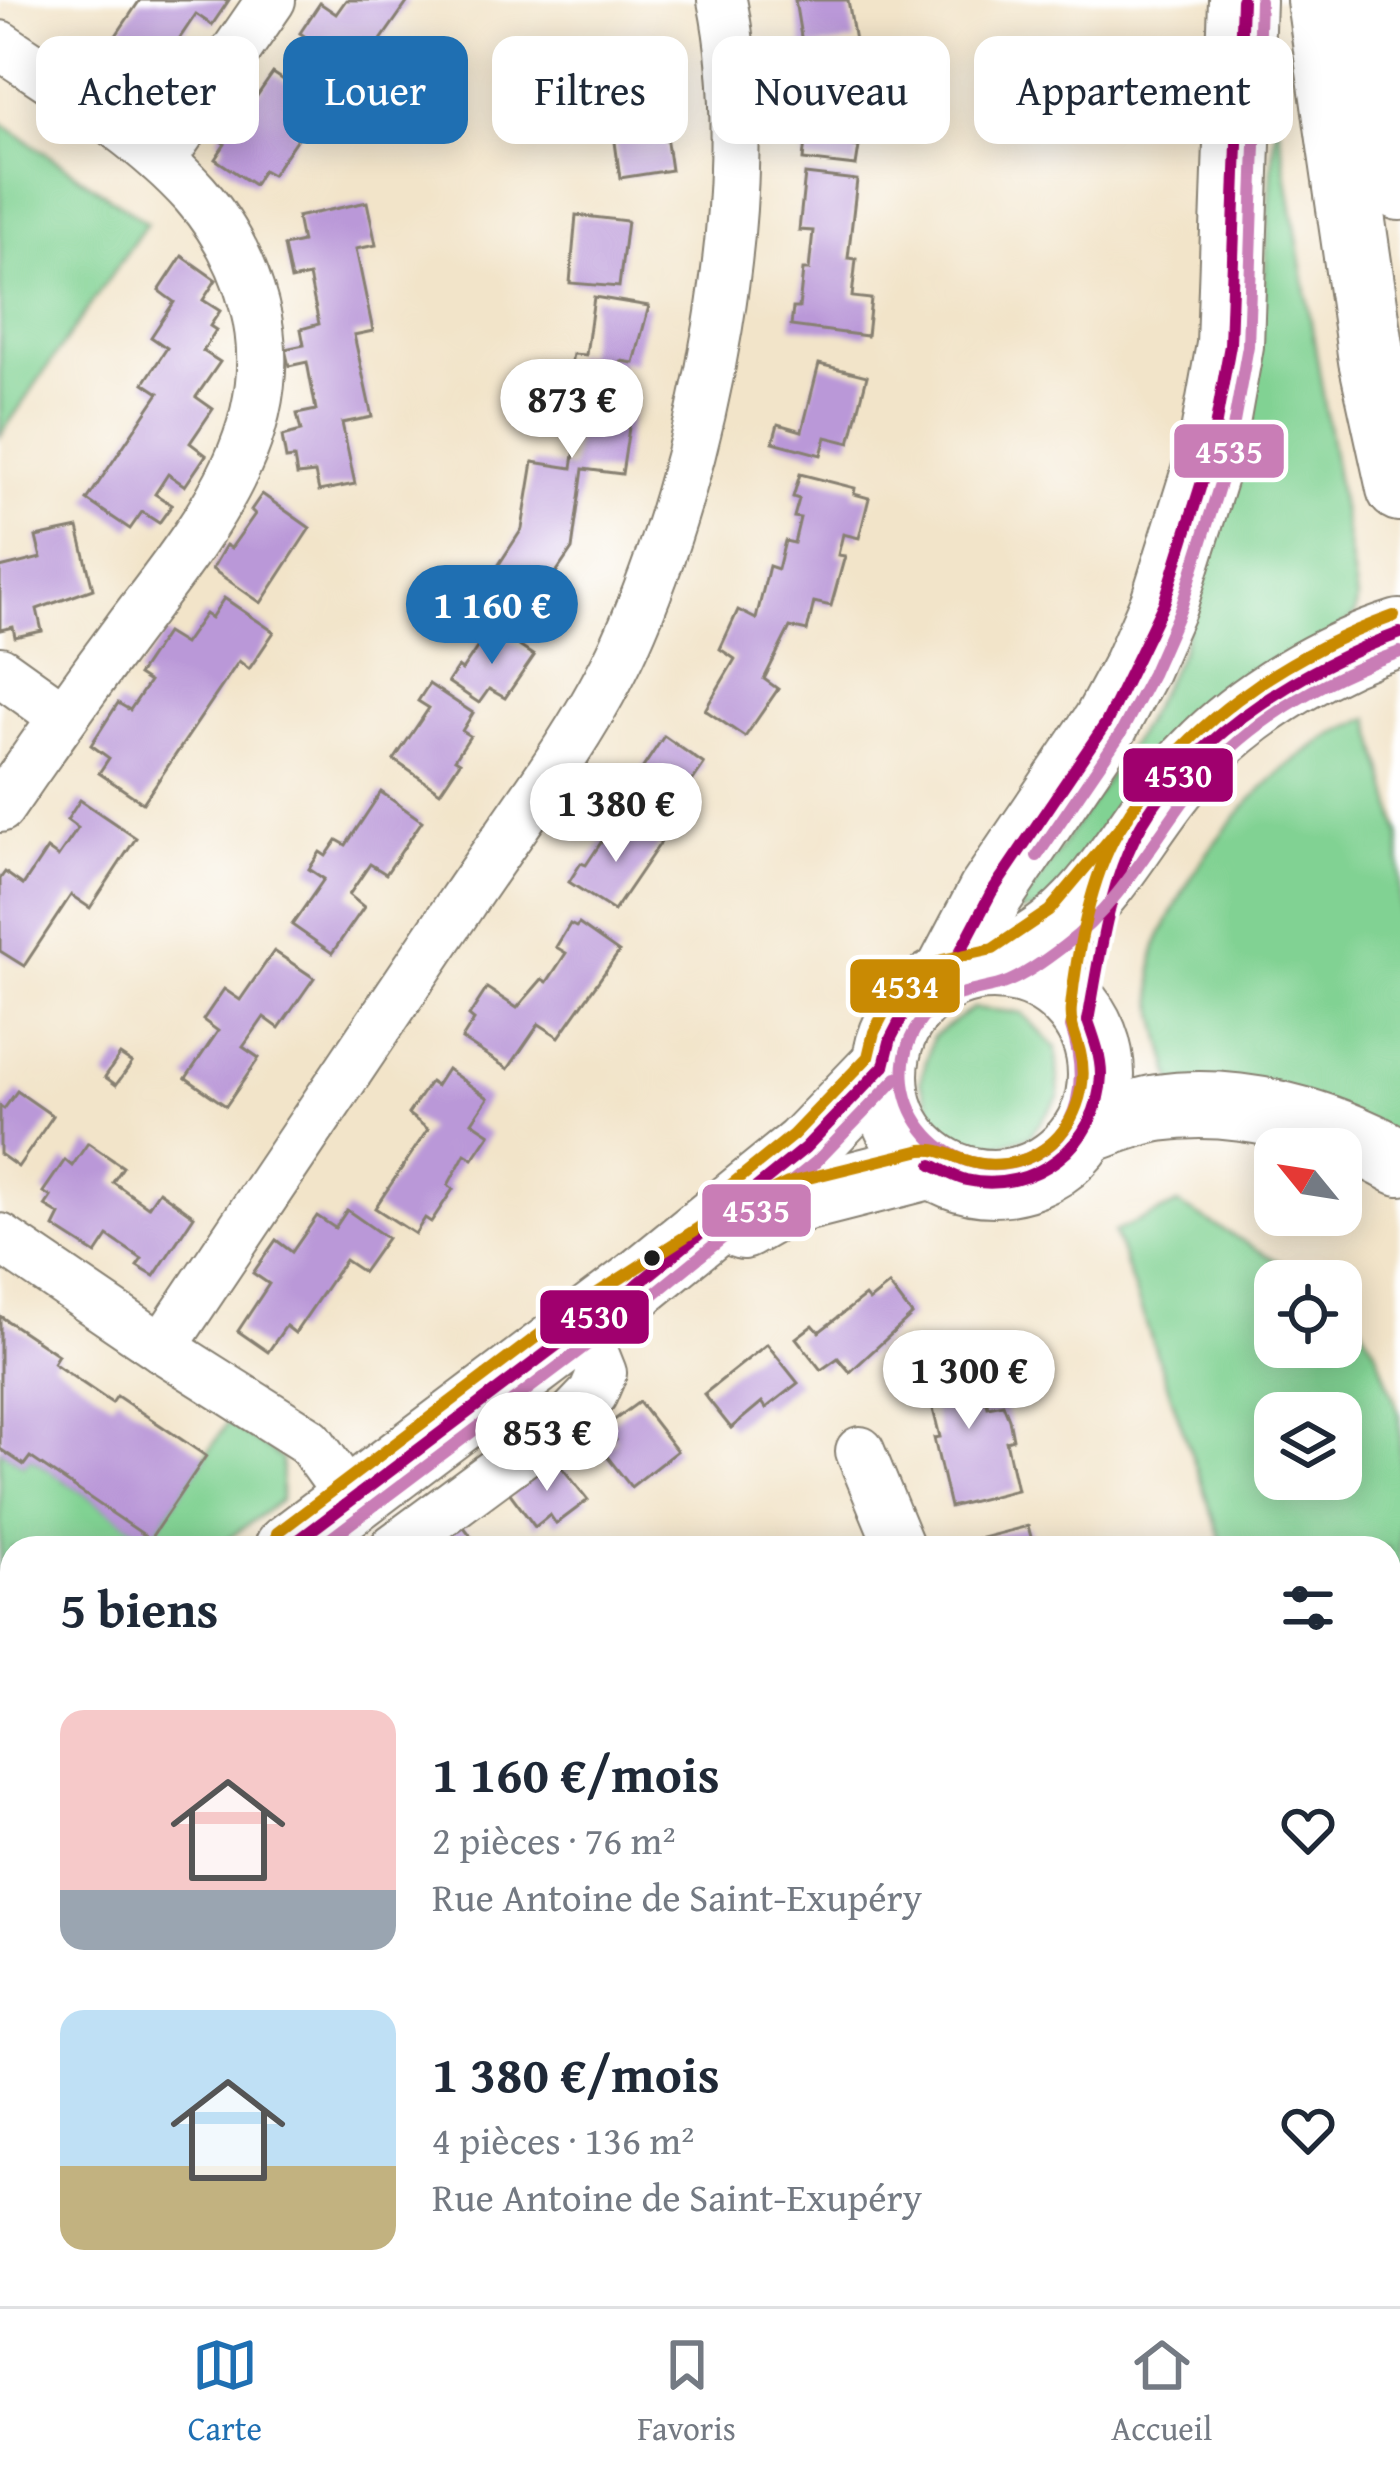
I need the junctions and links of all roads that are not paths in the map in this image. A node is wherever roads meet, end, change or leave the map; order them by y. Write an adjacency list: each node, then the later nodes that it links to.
1 (271, 0): 7 (street)
2 (722, 0): 23 (street)
3 (1242, 0): 15 (main road)
4 (1320, 0): 9 (main road)
5 (1372, 0): 8 (main road)
6 (0, 45): 7 (street)
7 (161, 160): 12 (street)
8 (1400, 187)
9 (1400, 488)
10 (1400, 633): 14 (main road)
11 (0, 671): 12 (street)
12 (63, 716): 13 (street)
13 (0, 808)
14 (1130, 846): 15 (main road); 16 (main road)
15 (973, 972): 16 (main road); 17 (main road)
16 (1088, 1021): 18 (main road)
17 (884, 1066): 20 (main road); 22 (main road)
18 (1087, 1130): 19 (main road); 20 (main road)
19 (1400, 1162)
20 (932, 1166): 22 (main road)
21 (0, 1238): 23 (street)
22 (638, 1284): 25 (main road)
23 (162, 1348): 25 (street)
24 (860, 1451): 27 (street)
25 (374, 1525): 26 (main road)
26 (333, 1536)
27 (895, 1536)

